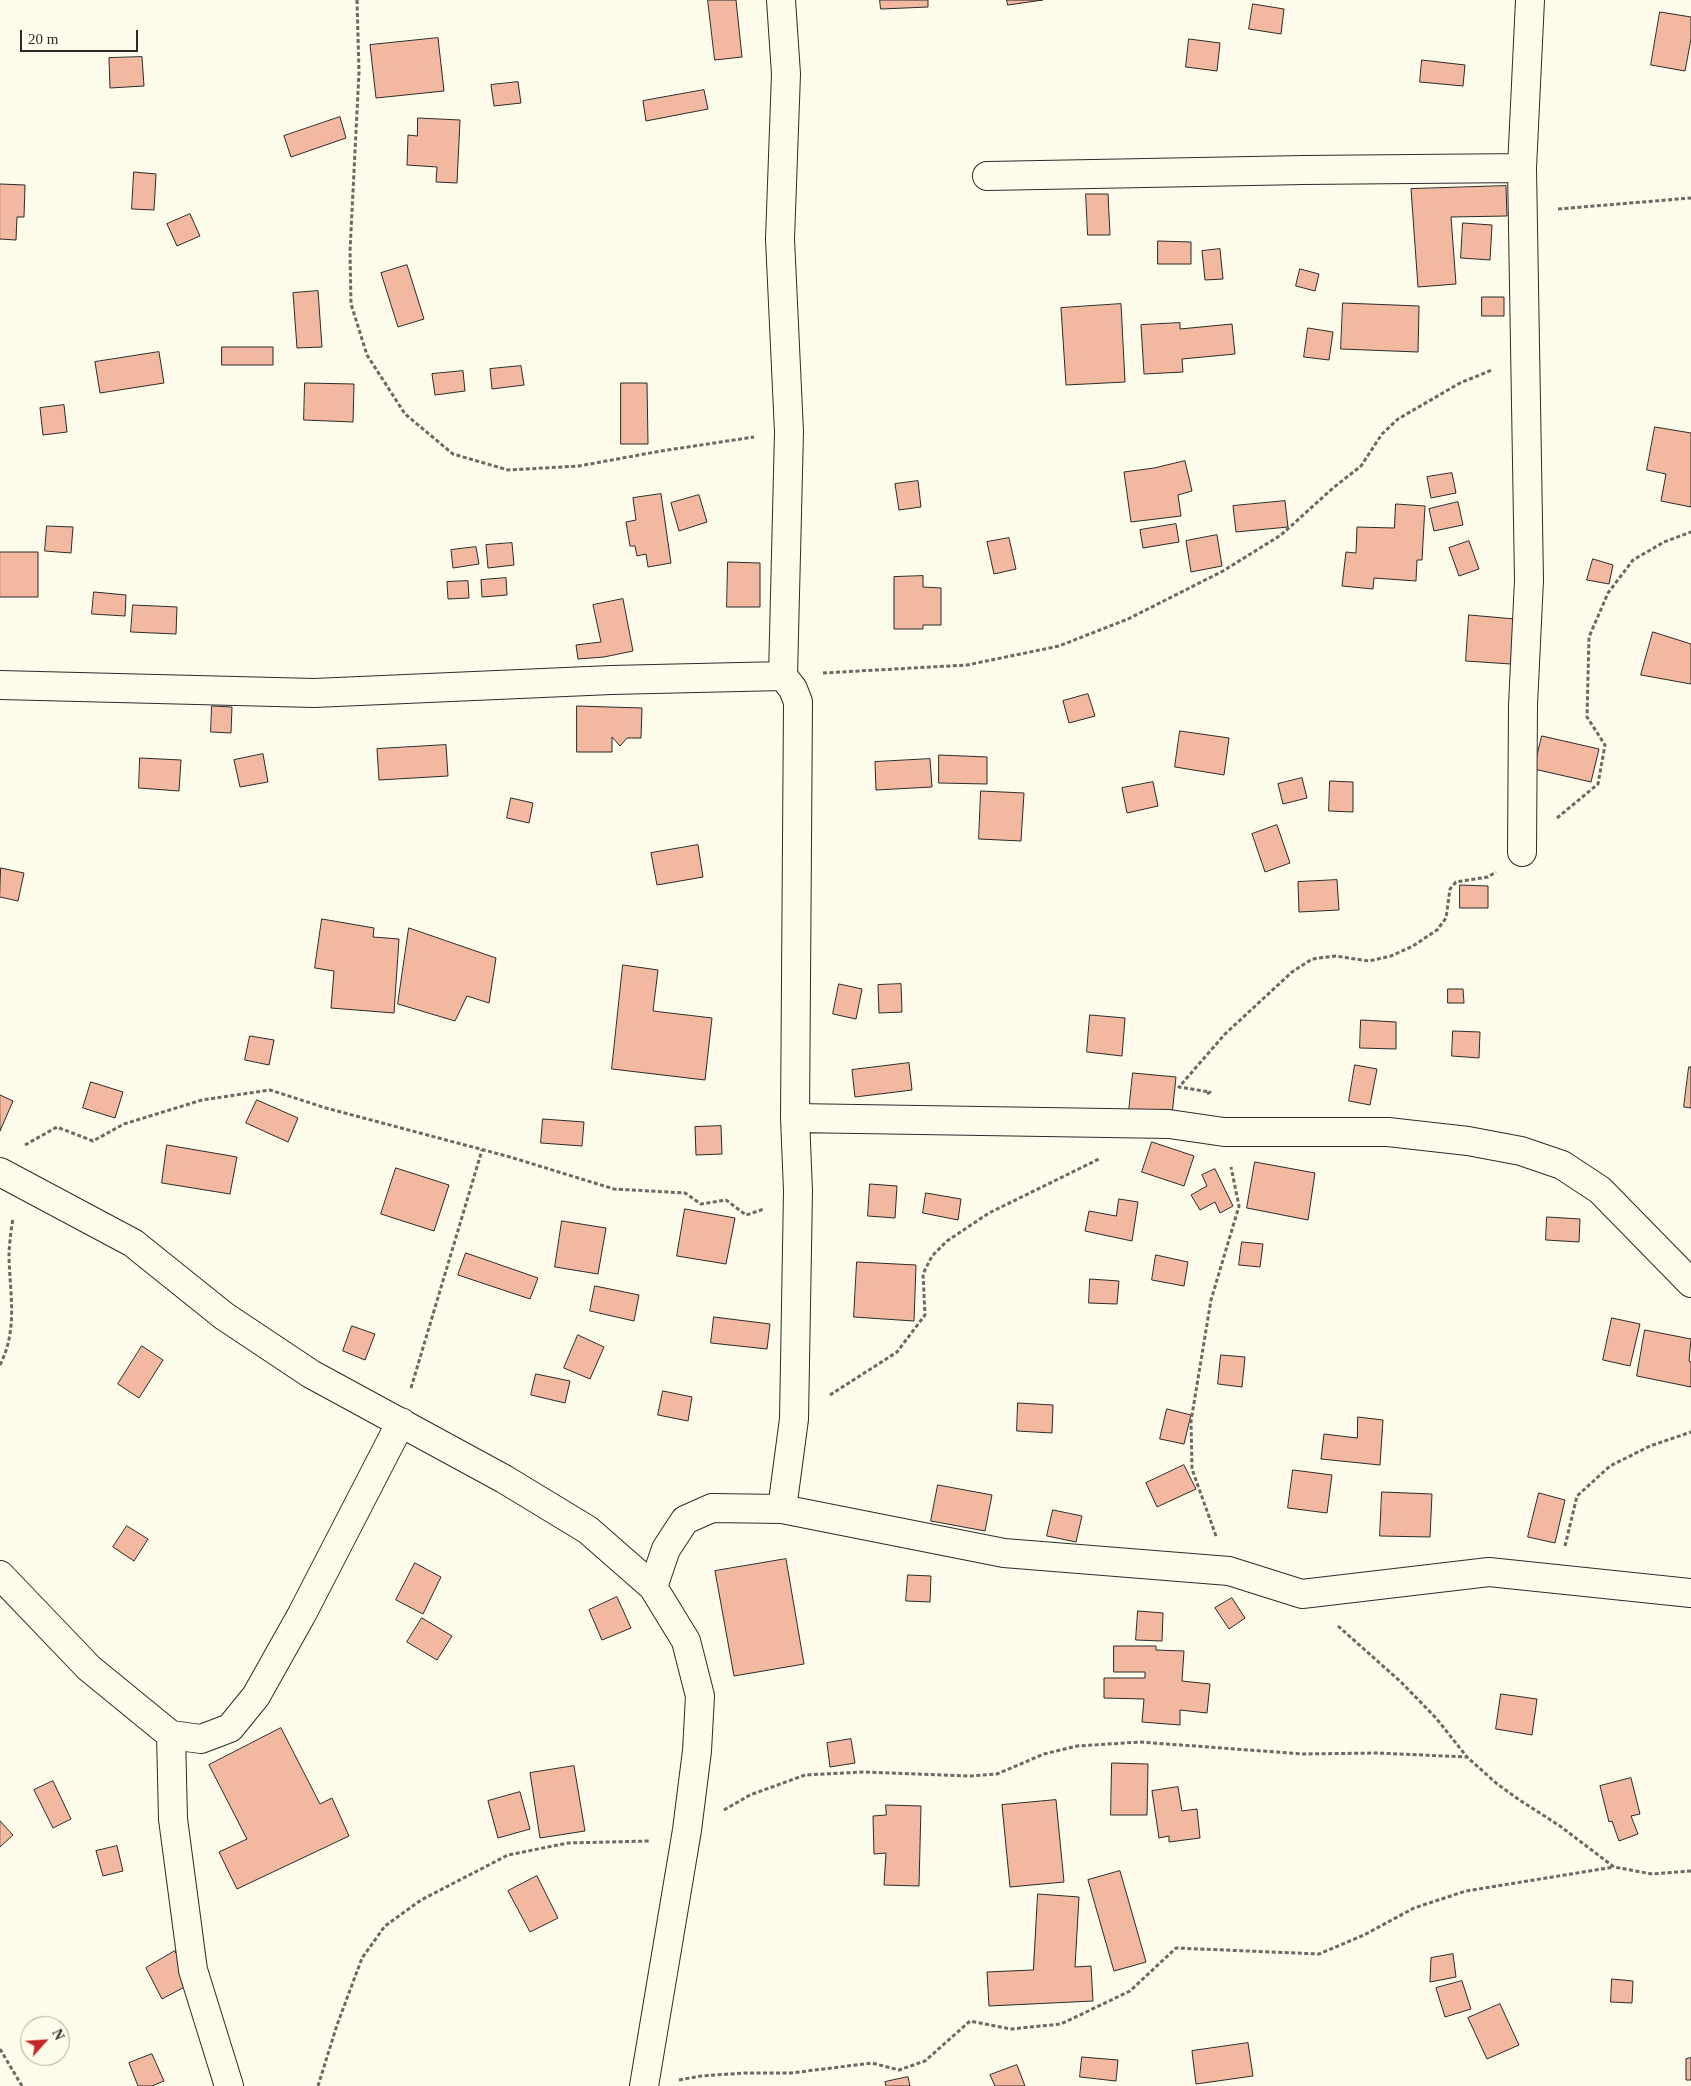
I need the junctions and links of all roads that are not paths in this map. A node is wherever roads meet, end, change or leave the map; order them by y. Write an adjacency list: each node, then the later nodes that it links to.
1 (781, 0): 5 (street)
2 (1530, 0): 3 (street)
3 (1522, 168): 4 (street); 7 (street)
4 (988, 176)
5 (783, 676): 6 (street); 8 (street)
6 (0, 685)
7 (1522, 852)
8 (795, 1118): 10 (street); 12 (street)
9 (8, 1176): 11 (street)
10 (1691, 1283)
11 (401, 1422): 14 (street); 16 (street)
12 (782, 1509): 14 (street); 15 (street)
13 (0, 1575): 16 (street)
14 (653, 1587): 18 (street)
15 (1691, 1593)
16 (171, 1735): 17 (street)
17 (229, 2086)
18 (644, 2086)

